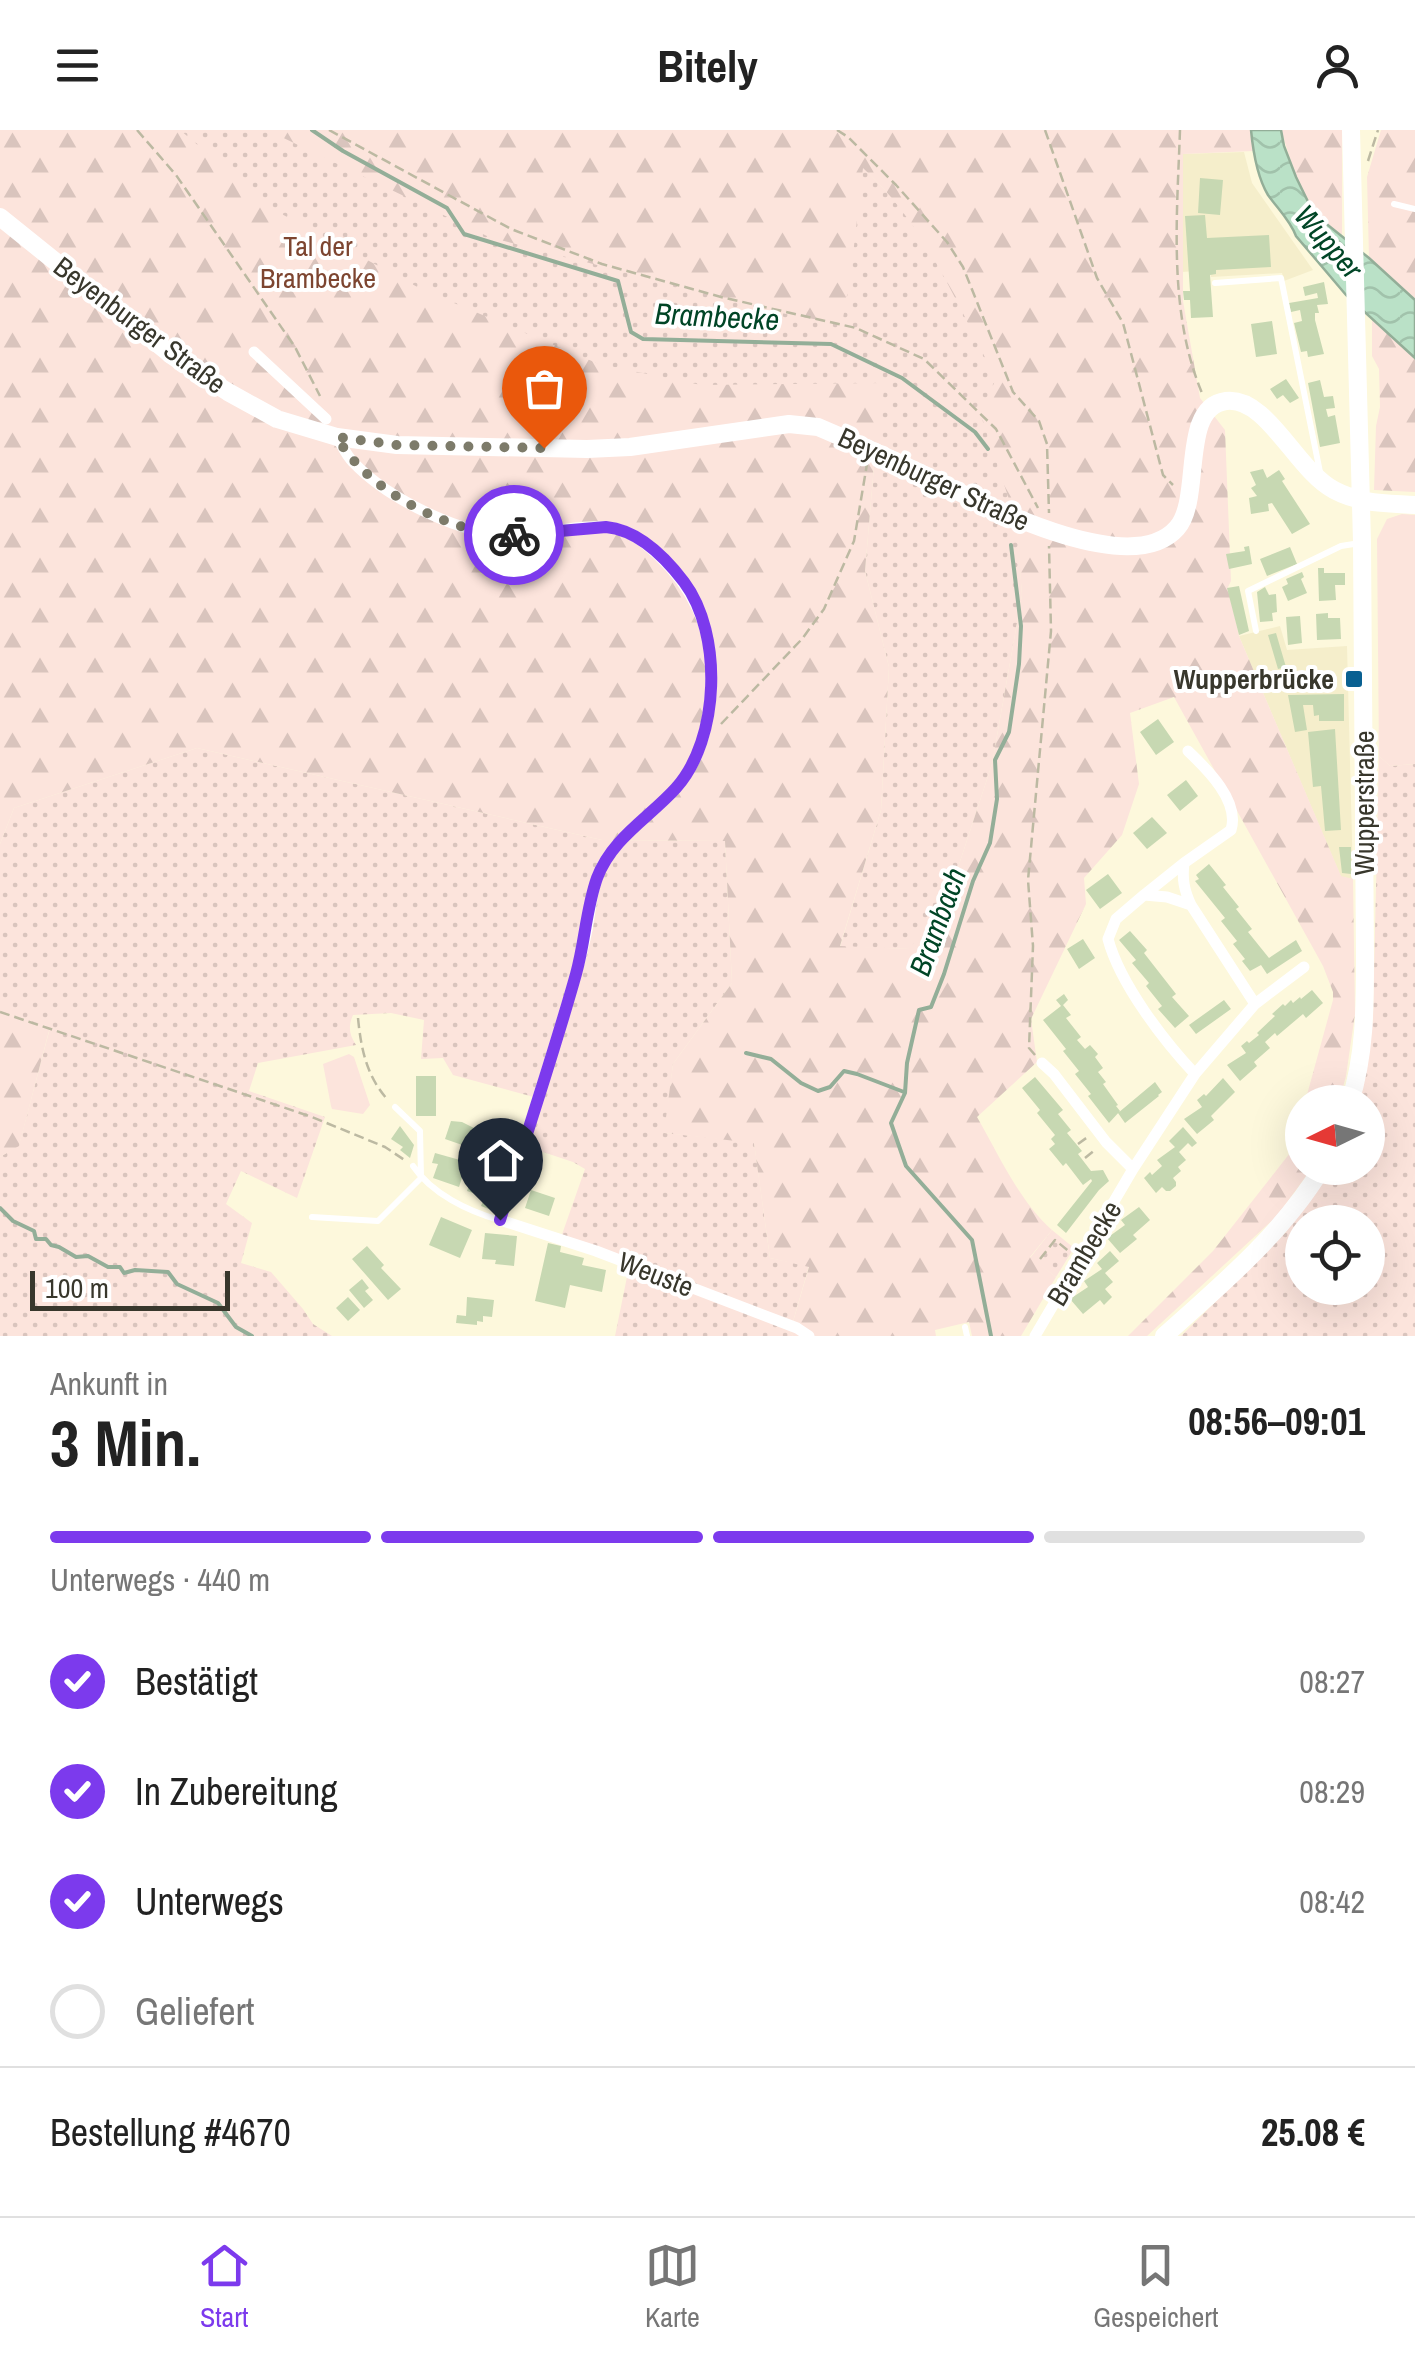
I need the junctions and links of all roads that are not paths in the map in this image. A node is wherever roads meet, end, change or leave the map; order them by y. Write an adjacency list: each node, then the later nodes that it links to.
1 (1351, 130): 10 (main road, Wupperstraße)
2 (1394, 204): 3 (lane)
3 (1415, 209)
4 (0, 217): 8 (main road, Beyenburger Straße)
5 (1215, 283): 9 (lane)
6 (254, 352): 7 (street)
7 (326, 418)
8 (337, 437): 9 (main road, Beyenburger Straße); 29 (street)
9 (1322, 481): 10 (main road)
10 (1361, 502): 11 (main road); 12 (main road, Wupperstraße)
11 (1415, 505)
12 (1362, 542): 13 (lane); 22 (main road, Wupperstraße)
13 (1256, 631)
14 (1188, 751): 15 (street)
15 (1184, 863): 16 (street); 17 (street)
16 (1144, 895): 17 (street); 21 (street)
17 (1190, 905): 19 (street)
18 (1304, 967): 19 (street, Brambecke)
19 (1255, 1004): 21 (street, Brambecke)
20 (1042, 1064): 25 (street, Brambecke)
21 (1195, 1074): 25 (street, Brambecke)
22 (1353, 1085)
23 (395, 1107): 26 (lane)
24 (413, 1166): 26 (lane, Weuste)
25 (1133, 1170): 31 (street, Brambecke)
26 (422, 1178): 28 (lane); 29 (lane, Weuste)
27 (1310, 1185): 32 (main road)
28 (312, 1217)
29 (500, 1220): 30 (street, Weuste)
30 (808, 1336)
31 (1035, 1336)
32 (1164, 1336)

